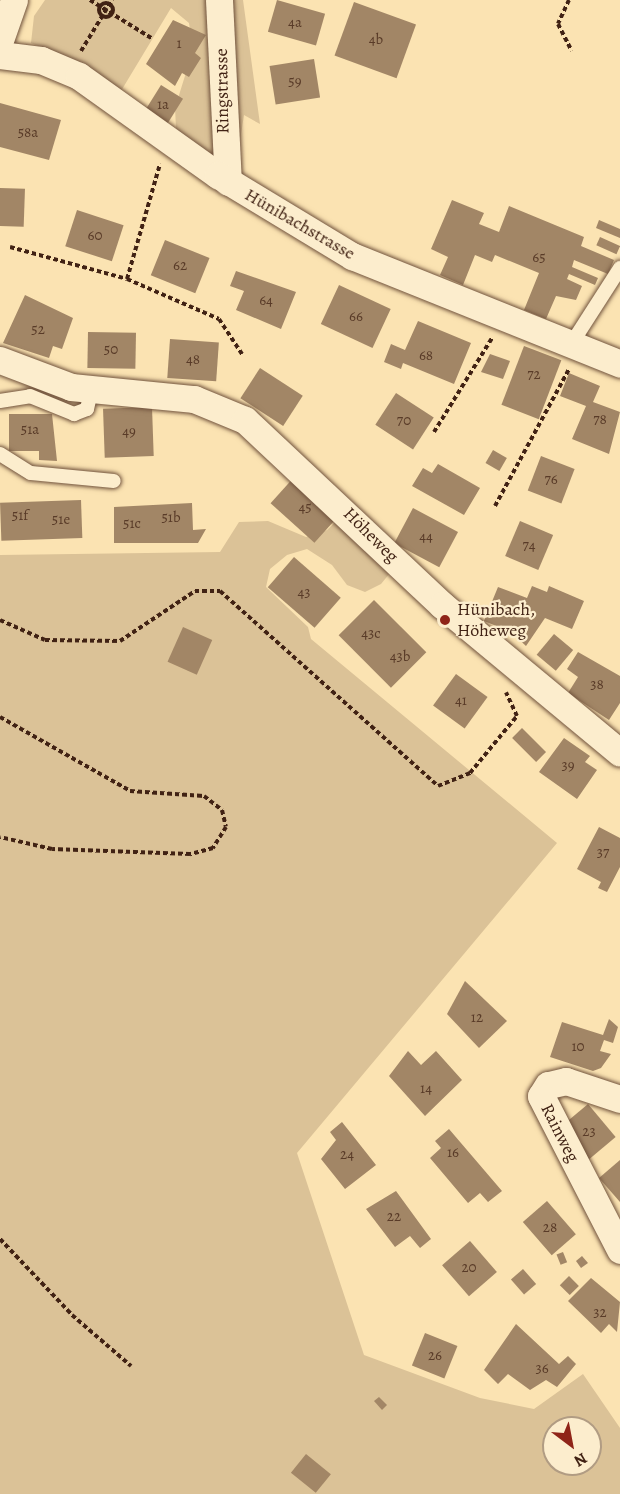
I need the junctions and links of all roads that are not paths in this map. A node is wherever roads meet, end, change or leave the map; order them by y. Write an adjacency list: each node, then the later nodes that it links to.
1 (14, 0): 3 (street)
2 (219, 0): 5 (street, Ringstrasse)
3 (0, 40)
4 (0, 55): 5 (street, Hünibachstrasse)
5 (228, 182): 7 (street, Hünibachstrasse)
6 (620, 268): 7 (lane)
7 (574, 348): 9 (street, Hünibachstrasse)
8 (0, 360): 10 (street, Höheweg)
9 (620, 364)
10 (91, 391): 11 (lane); 14 (street, Höheweg)
11 (0, 401)
12 (0, 454): 13 (lane)
13 (114, 481)
14 (620, 753)
15 (620, 1099): 16 (street, Rainweg)
16 (620, 1250)

